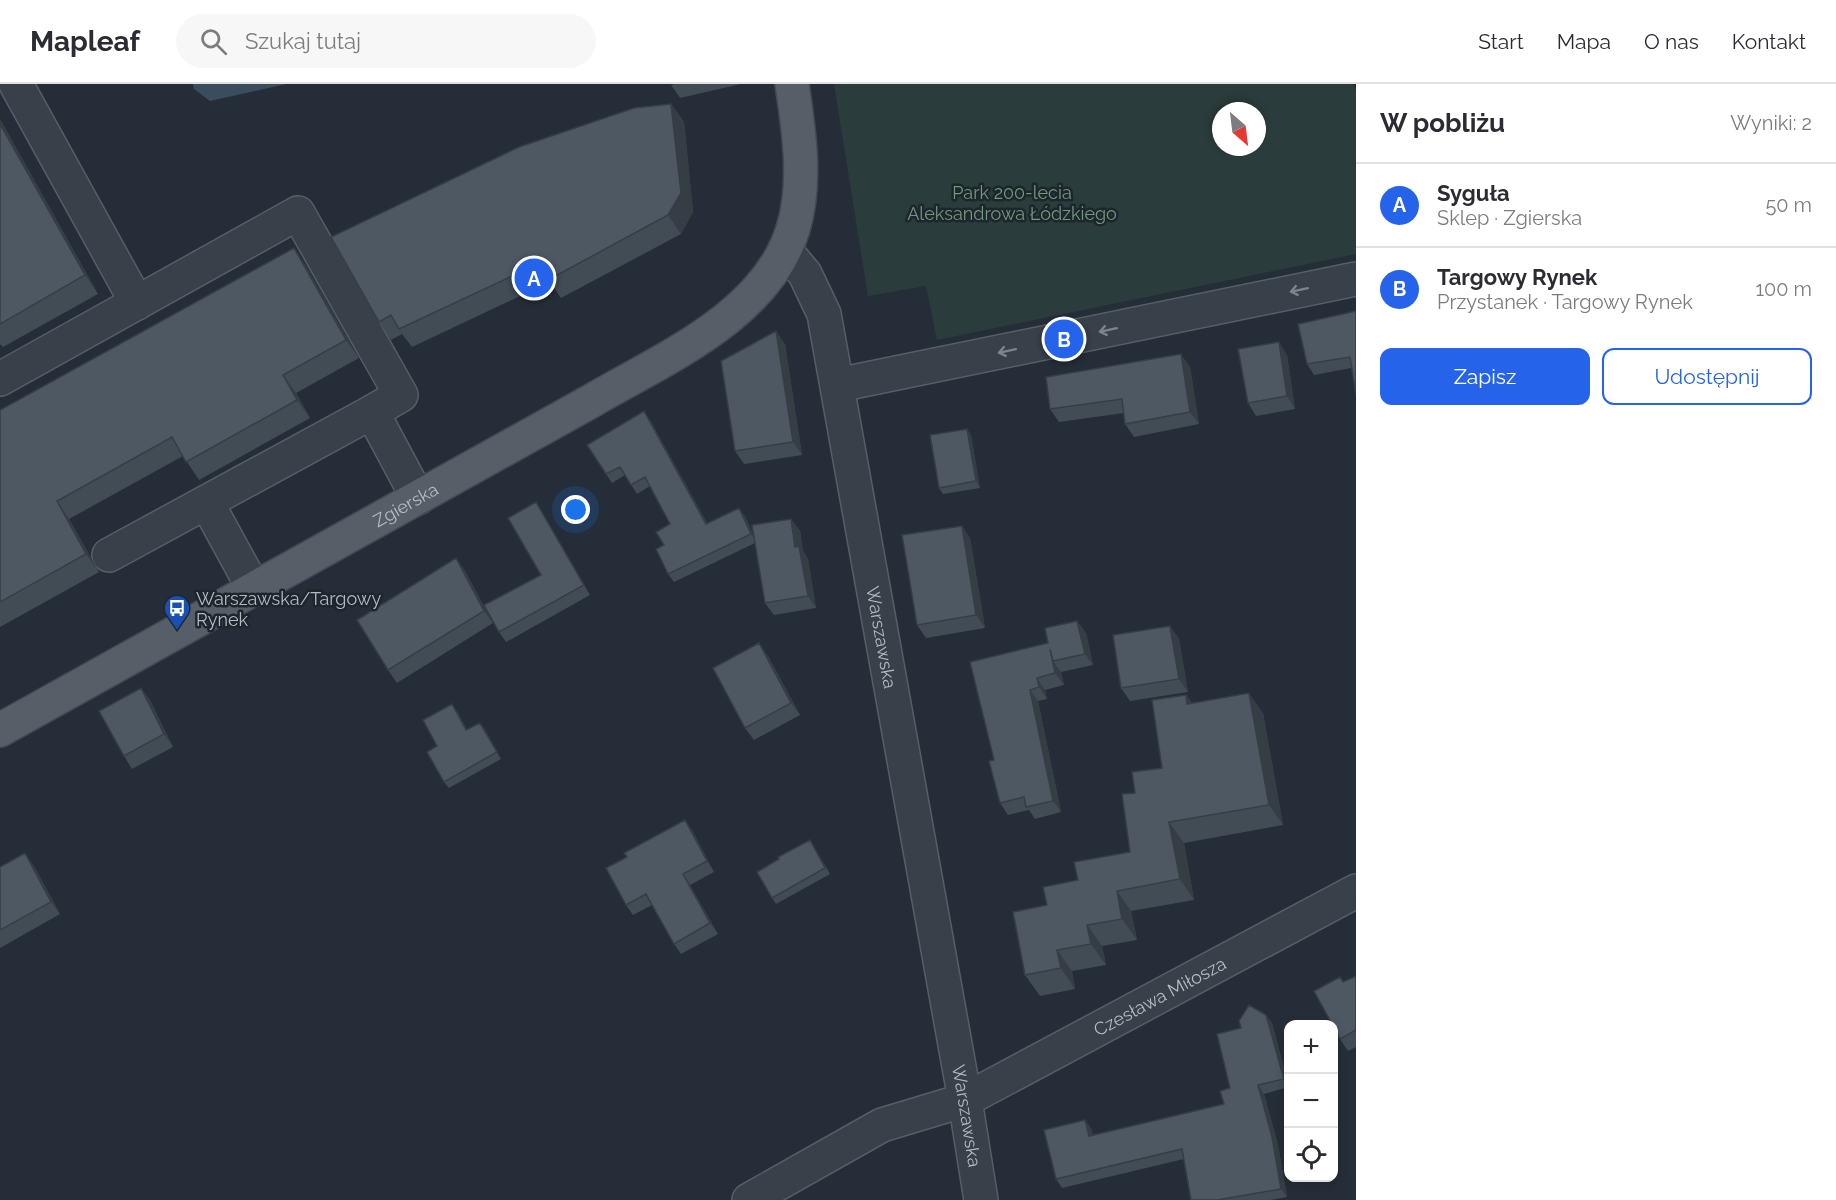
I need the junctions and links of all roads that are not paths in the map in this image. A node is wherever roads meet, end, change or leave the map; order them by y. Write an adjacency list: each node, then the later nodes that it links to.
1 (16, 84): 5 (street)
2 (792, 84): 3 (main road)
3 (785, 250): 7 (street, Warszawska); 9 (main road, Zgierska)
4 (1356, 279): 7 (street, one-way to 7)
5 (137, 303): 6 (street); 8 (street)
6 (0, 379)
7 (838, 385): 15 (street, Warszawska)
8 (372, 412): 9 (street); 10 (street)
9 (418, 498): 12 (main road, Zgierska)
10 (207, 503): 11 (street); 12 (street)
11 (109, 555)
12 (254, 589): 13 (main road, Zgierska)
13 (0, 730)
14 (1356, 891): 15 (street, Czesława Miłosza)
15 (965, 1100): 16 (street, Czesława Miłosza); 17 (street, Warszawska)
16 (749, 1200)
17 (981, 1200)

